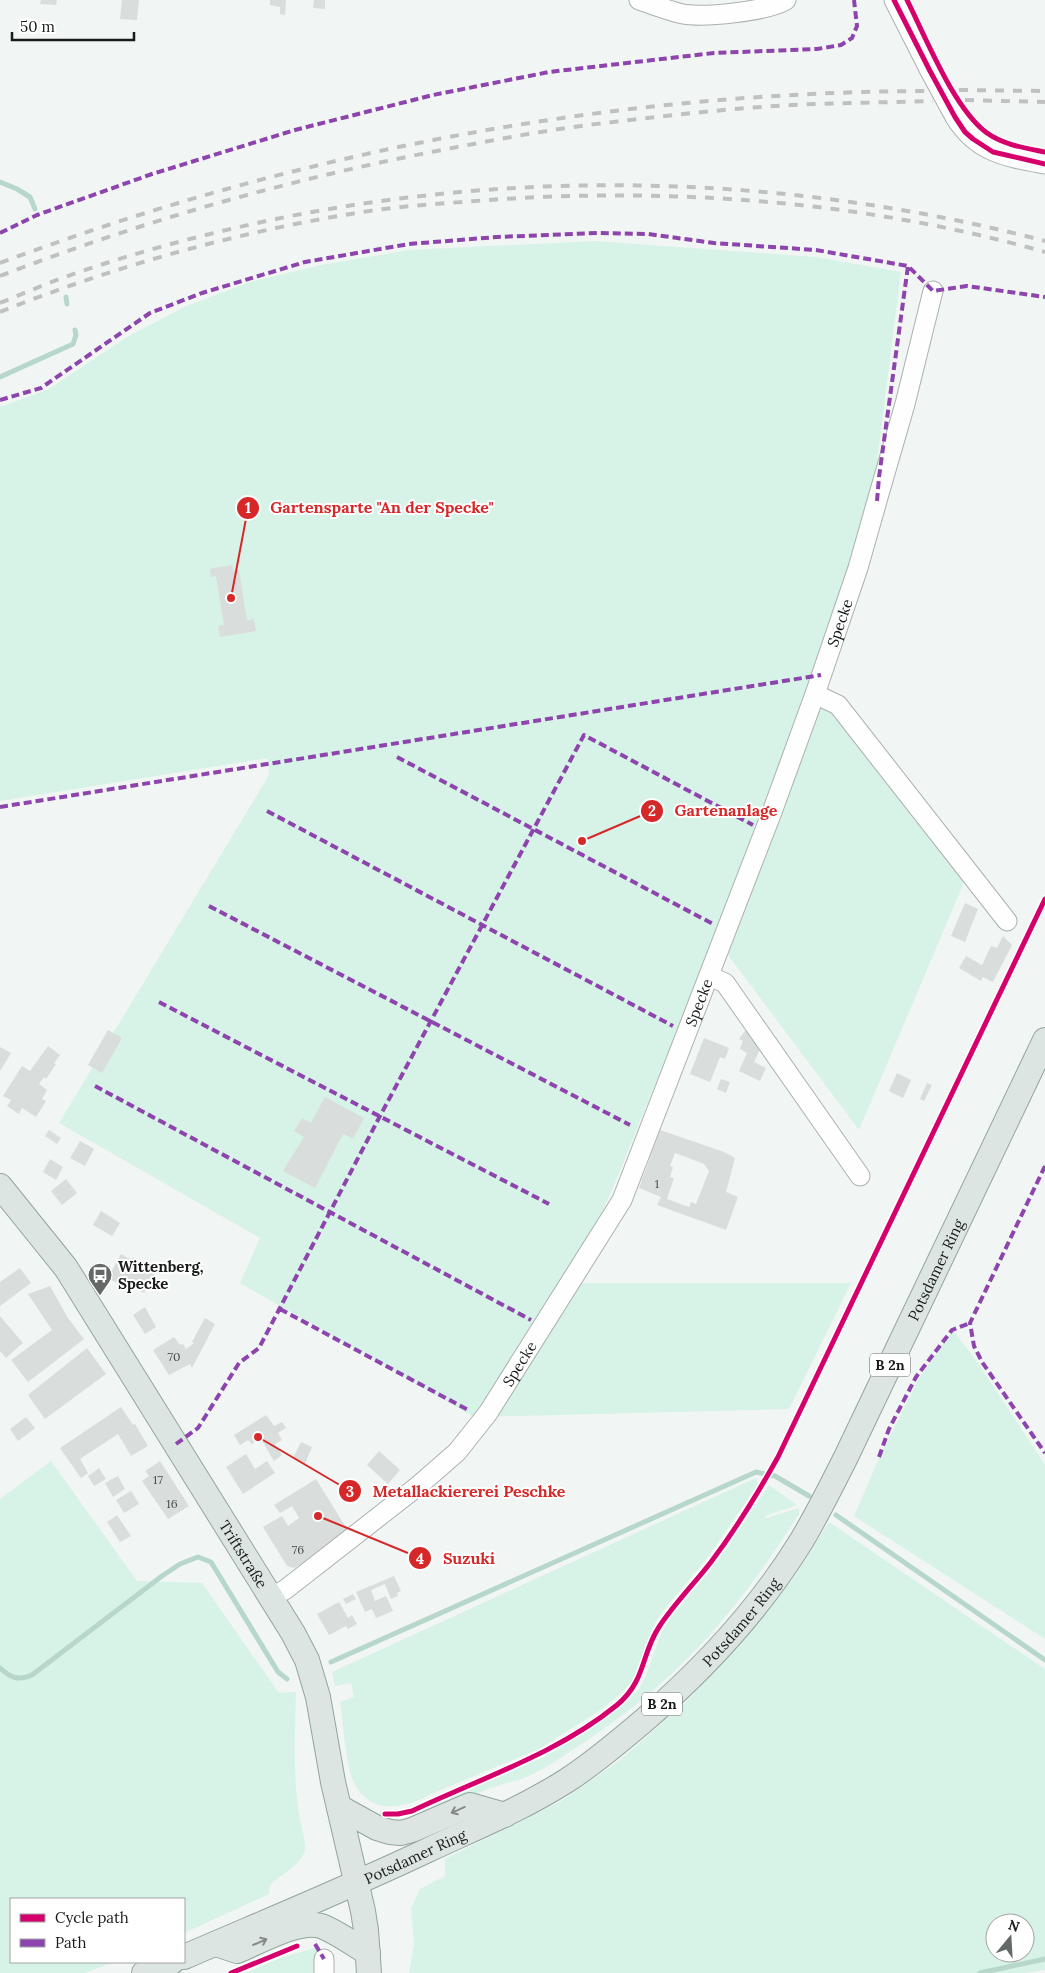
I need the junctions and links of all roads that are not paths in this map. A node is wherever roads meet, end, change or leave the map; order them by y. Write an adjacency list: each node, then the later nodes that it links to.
1 (639, 0): 2 (street)
2 (786, 0)
3 (894, 0): 4 (street, bridge)
4 (1045, 164)
5 (933, 291): 6 (street, Specke)
6 (815, 694): 7 (street); 8 (street, Specke)
7 (1007, 921)
8 (709, 976): 10 (street); 12 (street, Specke)
9 (1045, 1040): 14 (main road, Potsdamer Ring / B 2n)
10 (860, 1176)
11 (0, 1186): 12 (main road, Triftstraße)
12 (271, 1598): 13 (main road, Triftstraße)
13 (339, 1807): 14 (main road, one-way to 13); 15 (main road, Triftstraße)
14 (505, 1815): 15 (main road, Potsdamer Ring / B 2n)
15 (356, 1882): 16 (main road, Potsdamer Ring / B 2n); 19 (main road, Triftstraße)
16 (215, 1943): 17 (main road, Potsdamer Ring / B 2n); 19 (main road, one-way to 19)
17 (185, 1957)
18 (169, 1963): 20 (main road)
19 (369, 1963)
20 (144, 1973)

